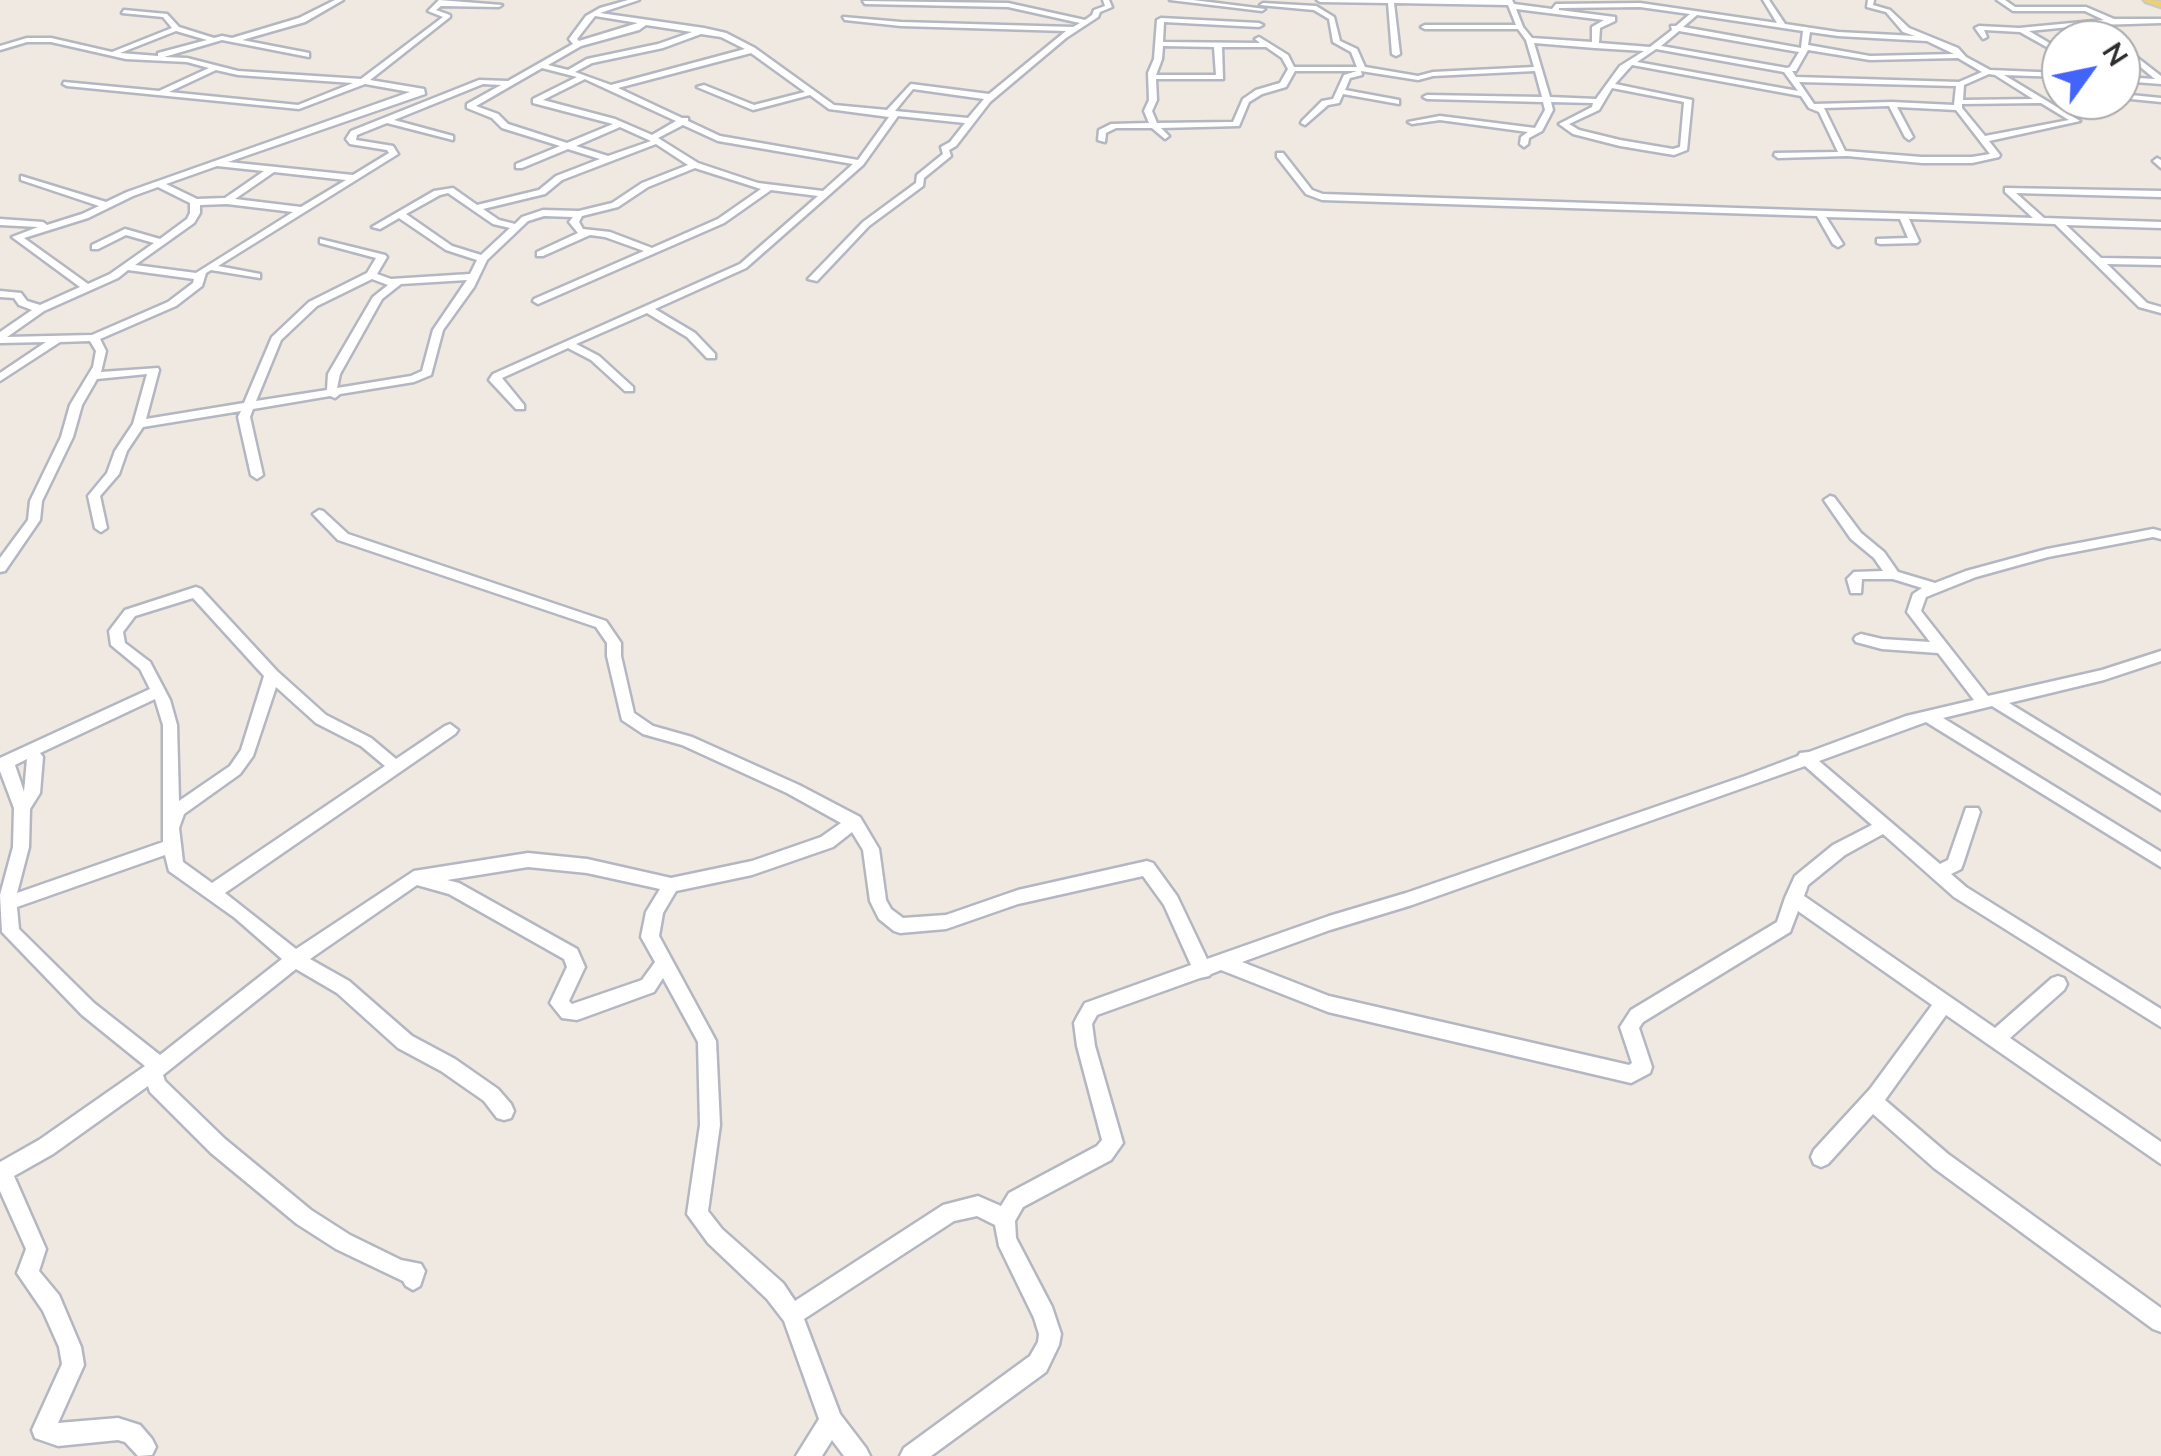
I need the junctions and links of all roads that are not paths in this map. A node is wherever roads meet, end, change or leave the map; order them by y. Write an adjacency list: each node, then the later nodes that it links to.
1 (340, 0): 42 (street)
2 (636, 0): 23 (street)
3 (1106, 0): 27 (street)
4 (1173, 0): 18 (street)
5 (1631, 0): 19 (street)
6 (1683, 0): 22 (street)
7 (1766, 0): 29 (street)
8 (1870, 0): 41 (street)
9 (2000, 0): 25 (street)
10 (2149, 0): 13 (main road)
11 (441, 2): 17 (street); 76 (street)
12 (865, 2): 27 (street)
13 (2160, 2)
14 (1317, 3): 15 (street); 18 (street); 66 (street)
15 (1391, 3): 16 (street); 56 (street)
16 (1510, 3): 20 (street); 31 (street)
17 (499, 5)
18 (1262, 5): 28 (street)
19 (1640, 5): 20 (street); 22 (street)
20 (1555, 11): 49 (street)
21 (124, 12): 34 (street)
22 (1696, 12): 29 (street); 32 (street)
23 (594, 14): 26 (street); 45 (street)
24 (845, 18): 35 (street)
25 (2112, 20)
26 (646, 21): 36 (street); 45 (street)
27 (1085, 22): 35 (street)
28 (1259, 25): 46 (street); 48 (street)
29 (1782, 25): 37 (street)
30 (1425, 26): 31 (street)
31 (1520, 27): 43 (street)
32 (1674, 28): 51 (street); 52 (street)
33 (2041, 28): 38 (street)
34 (176, 29): 40 (street); 55 (street)
35 (1075, 29): 89 (street)
36 (704, 30): 53 (street); 68 (street)
37 (1807, 30): 41 (street); 52 (street)
38 (2019, 30): 39 (street); 44 (street)
39 (1983, 37)
40 (211, 38): 42 (street); 59 (street)
41 (1928, 39): 58 (street)
42 (233, 40): 57 (street)
43 (1530, 40): 49 (street); 63 (street)
44 (2041, 42)
45 (578, 44): 62 (street)
46 (1159, 44): 47 (street); 73 (street)
47 (1218, 45): 48 (street); 73 (street)
48 (1266, 45): 64 (street)
49 (1595, 46): 51 (street)
50 (0, 48): 55 (street)
51 (1652, 48): 60 (street); 71 (street)
52 (1804, 49): 54 (street); 71 (street)
53 (752, 50): 82 (street); 85 (street)
54 (1843, 52): 58 (street); 74 (street)
55 (115, 54): 59 (street)
56 (1396, 54)
57 (306, 55)
58 (1960, 56): 67 (street)
59 (152, 58): 65 (street)
60 (1631, 63): 80 (street); 87 (street)
61 (2141, 64): 75 (street)
62 (541, 65): 68 (street); 77 (street)
63 (1539, 68): 69 (street); 92 (street)
64 (1292, 69): 66 (street); 108 (street)
65 (213, 70): 76 (street); 86 (street)
66 (1362, 70): 69 (street); 83 (street)
67 (1992, 72): 70 (street); 79 (street); 93 (street)
68 (568, 73): 72 (street)
69 (1462, 74): 91 (street)
70 (2041, 74)
71 (1789, 75): 74 (street); 87 (street)
72 (584, 76): 82 (street); 107 (street)
73 (1154, 77): 108 (street)
74 (1861, 79): 79 (street)
75 (2161, 81)
76 (361, 83): 84 (street); 86 (street)
77 (506, 83): 88 (street); 116 (street)
78 (68, 84): 86 (street)
79 (1960, 84): 98 (street)
80 (1610, 85): 94 (street); 94 (street)
81 (701, 87): 85 (street)
82 (609, 88): 102 (street)
83 (1340, 91): 96 (street); 106 (street)
84 (421, 92): 88 (street); 123 (street)
85 (809, 93): 100 (street)
86 (157, 94)
87 (1802, 94): 99 (street)
88 (445, 97): 101 (street)
89 (990, 97): 100 (street); 104 (street)
90 (1427, 97): 91 (street)
91 (1470, 98): 92 (street)
92 (1547, 98): 94 (street); 109 (street)
93 (2041, 100)
94 (1598, 101)
95 (2041, 101): 98 (street)
96 (1396, 102)
97 (1892, 104): 98 (street); 99 (street); 111 (street)
98 (1958, 105): 115 (street)
99 (1812, 106): 118 (street)
100 (891, 115): 104 (street); 122 (street)
101 (386, 120): 112 (street); 128 (street)
102 (685, 120): 113 (street); 122 (street)
103 (2074, 120): 115 (street)
104 (970, 122): 167 (street)
105 (1412, 122): 109 (street)
106 (1304, 124)
107 (619, 125): 113 (street); 116 (street)
108 (1154, 125): 110 (street); 114 (street)
109 (1538, 132): 117 (street)
110 (1164, 136)
111 (1909, 137)
112 (450, 138)
113 (655, 140): 121 (street); 124 (street)
114 (1102, 140)
115 (1984, 140): 118 (street)
116 (571, 144): 121 (street); 125 (street)
117 (1524, 144)
118 (1842, 153): 120 (street)
119 (1280, 154): 138 (street)
120 (1778, 155)
121 (608, 159): 136 (street)
122 (860, 163): 131 (street)
123 (220, 164): 126 (street); 129 (street)
124 (694, 165): 130 (street); 140 (street)
125 (519, 166)
126 (270, 170): 128 (street); 133 (street)
127 (24, 178): 135 (street)
128 (354, 178): 137 (street)
129 (161, 185): 134 (street); 135 (street)
130 (770, 187): 131 (street); 157 (street)
131 (827, 194): 173 (street)
132 (2161, 194): 143 (street)
133 (227, 201): 134 (street); 137 (street)
134 (195, 202): 154 (street)
135 (108, 206): 146 (street)
136 (475, 208): 139 (street); 148 (street)
137 (304, 210): 163 (street)
138 (1818, 212): 141 (street); 155 (street)
139 (399, 214): 147 (street); 159 (street)
140 (579, 214): 148 (street); 149 (street)
141 (1903, 216): 143 (street); 152 (street)
142 (0, 222): 146 (street)
143 (2043, 222): 144 (street)
144 (2058, 222): 145 (street); 160 (street)
145 (2161, 225)
146 (52, 227): 150 (street)
147 (377, 227)
148 (516, 227): 159 (street)
149 (589, 232): 157 (street); 158 (street)
150 (18, 236): 153 (street); 169 (street)
151 (323, 241): 164 (street)
152 (1880, 241)
153 (0, 242)
154 (160, 242): 156 (street); 162 (street)
155 (1838, 244)
156 (95, 247)
157 (652, 251): 171 (street)
158 (540, 254)
159 (483, 259): 166 (street)
160 (2100, 261): 161 (street); 174 (street)
161 (2161, 262)
162 (126, 267): 163 (street); 169 (street)
163 (204, 271): 165 (street); 177 (street)
164 (371, 275): 168 (street); 186 (street)
165 (256, 276)
166 (474, 277): 168 (street); 185 (street)
167 (813, 279)
168 (397, 283): 185 (street)
169 (86, 287): 172 (street)
170 (0, 294): 172 (street)
171 (538, 302)
172 (40, 309): 175 (street)
173 (648, 309): 178 (street); 179 (street)
174 (2161, 310)
175 (0, 338): 176 (street)
176 (59, 338): 177 (street); 180 (street)
177 (94, 338): 182 (street)
178 (571, 346): 184 (street); 187 (street)
179 (711, 356)
180 (21, 361): 181 (street); 183 (street)
181 (0, 362)
182 (94, 376): 188 (street); 194 (street)
183 (0, 378)
184 (630, 389)
185 (335, 395): 186 (street)
186 (246, 407): 188 (street); 189 (street)
187 (520, 407)
188 (140, 424): 192 (street)
189 (257, 475)
190 (1830, 500): 195 (street)
191 (319, 514): 213 (street)
192 (101, 528)
193 (2161, 535): 196 (street)
194 (0, 568)
195 (1893, 575): 196 (street); 197 (street)
196 (1934, 588): 199 (street)
197 (1856, 590)
198 (1861, 638): 199 (street)
199 (1939, 648): 203 (street)
200 (2161, 656): 203 (street)
201 (272, 675): 202 (street); 209 (street); 215 (street)
202 (158, 691): 206 (street); 215 (street)
203 (1989, 702): 204 (street); 210 (street)
204 (1928, 716): 207 (street); 216 (street)
205 (450, 730): 209 (street)
206 (29, 750): 208 (street); 211 (street)
207 (1805, 757): 214 (street); 226 (street)
208 (0, 765): 211 (street)
209 (396, 766): 220 (street)
210 (2161, 804)
211 (22, 808): 222 (street)
212 (1972, 812): 217 (street)
213 (854, 822): 219 (street); 227 (street)
214 (1882, 827): 217 (street); 221 (street)
215 (171, 837): 220 (street); 222 (street)
216 (2161, 860)
217 (1937, 874): 230 (street)
218 (414, 878): 219 (street); 224 (street); 225 (street)
219 (671, 885): 225 (street)
220 (213, 892): 224 (street)
221 (1793, 898): 226 (street); 229 (street)
222 (9, 903): 223 (street)
223 (5, 934): 232 (street)
224 (295, 959): 232 (street); 234 (street)
225 (664, 963): 240 (street)
226 (1224, 964): 227 (street)
227 (1203, 970): 238 (street)
228 (2058, 984): 231 (street)
229 (1944, 1003): 231 (street); 233 (street)
230 (2161, 1018)
231 (1996, 1039): 235 (street)
232 (158, 1065): 237 (street); 239 (street)
233 (1872, 1100): 236 (street); 241 (street)
234 (504, 1111)
235 (2161, 1154)
236 (1821, 1156)
237 (1, 1172): 243 (street)
238 (1005, 1219): 240 (street); 246 (street)
239 (413, 1279)
240 (792, 1315): 242 (street)
241 (2161, 1321)
242 (831, 1421): 244 (street); 245 (street)
243 (144, 1446)
244 (808, 1456)
245 (858, 1456)
246 (912, 1456)

